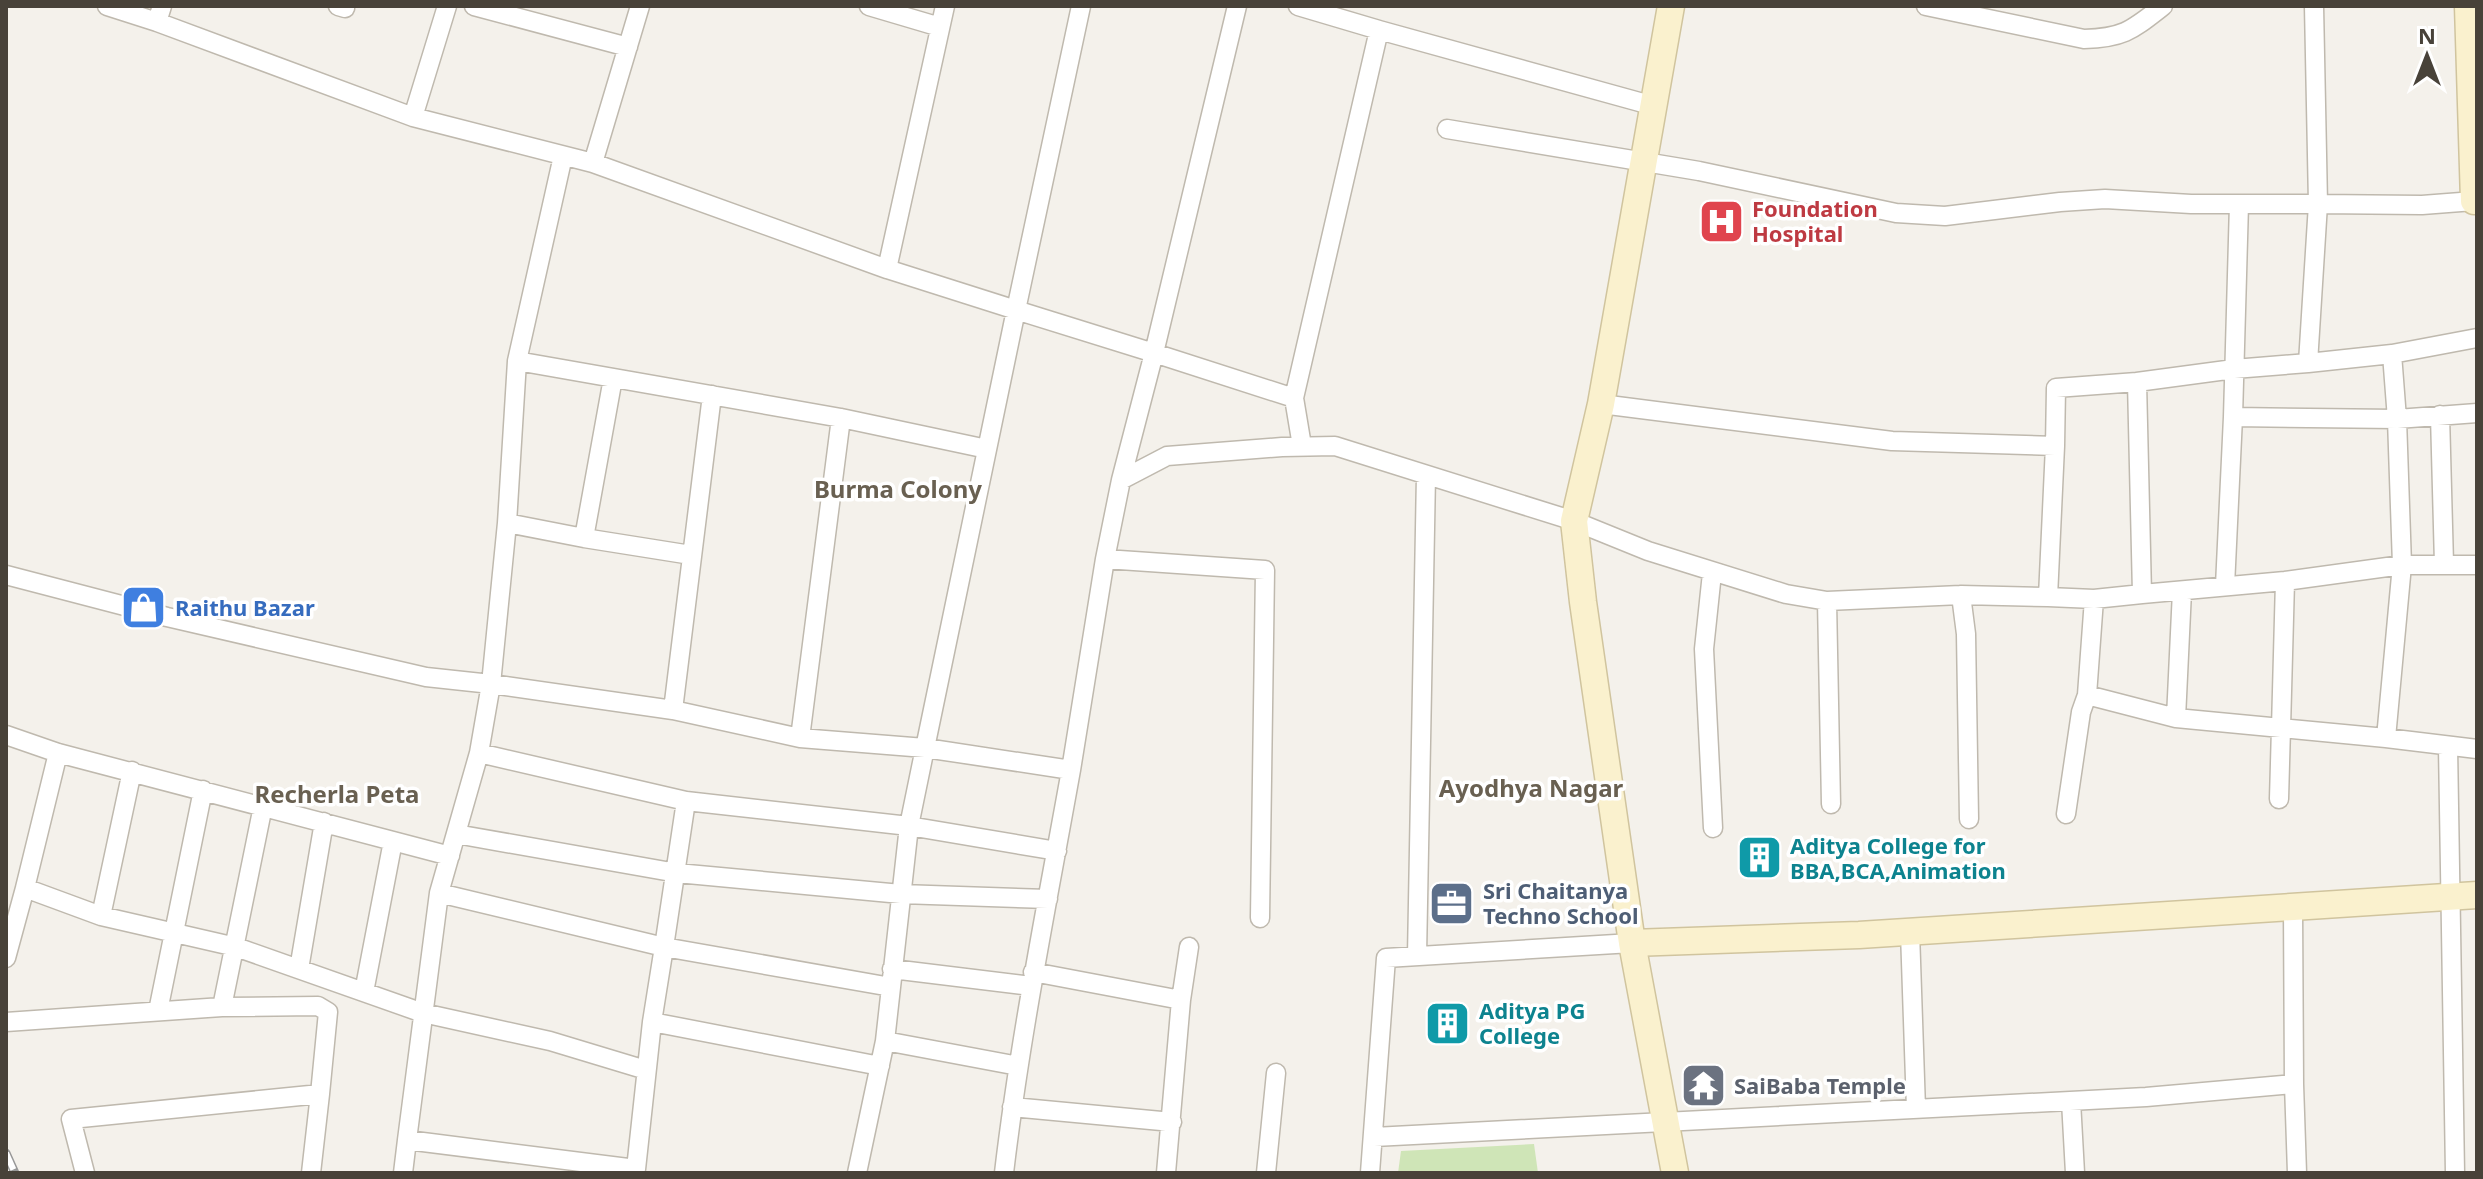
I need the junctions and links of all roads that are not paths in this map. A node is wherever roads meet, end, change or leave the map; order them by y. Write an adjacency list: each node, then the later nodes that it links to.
1 (107, 6): 15 (street)
2 (447, 6): 20 (street)
3 (474, 6): 18 (street)
4 (640, 6): 18 (street)
5 (869, 6): 16 (street)
6 (945, 6): 16 (street)
7 (1081, 6): 29 (street)
8 (1237, 6): 31 (street)
9 (1298, 6): 17 (street)
10 (1671, 6): 19 (street)
11 (1926, 6): 12 (street)
12 (2163, 6)
13 (2314, 6): 27 (street)
14 (2468, 6): 25 (street)
15 (160, 14): 20 (street)
16 (940, 27): 28 (street)
17 (1379, 30): 19 (street); 39 (street)
18 (628, 47): 24 (street)
19 (1654, 106): 23 (street)
20 (413, 117): 22 (street)
21 (1447, 129): 23 (street)
22 (563, 156): 24 (street); 33 (street)
23 (1643, 161): 26 (street); 40 (street)
24 (593, 163): 28 (street)
25 (2476, 201): 27 (street)
26 (2239, 204): 27 (street); 35 (street)
27 (2318, 204): 34 (street)
28 (887, 269): 29 (street)
29 (1016, 310): 31 (street); 48 (street)
30 (2477, 338): 32 (street)
31 (1154, 353): 39 (street); 50 (street)
32 (2392, 354): 34 (street); 45 (street)
33 (517, 361): 36 (street); 52 (street)
34 (2308, 363): 35 (street)
35 (2234, 369): 37 (street); 43 (street)
36 (613, 378): 38 (street); 53 (street)
37 (2137, 382): 47 (street); 64 (street)
38 (712, 395): 44 (street); 54 (street)
39 (1294, 398): 46 (street)
40 (1601, 404): 47 (street); 51 (street)
41 (2477, 413): 42 (street)
42 (2440, 415): 45 (street); 56 (street)
43 (2233, 417): 45 (street); 62 (street)
44 (841, 418): 48 (street); 75 (street)
45 (2397, 419): 57 (street)
46 (1302, 446): 49 (street); 50 (street)
47 (2055, 446): 66 (street)
48 (987, 449): 78 (street)
49 (1426, 475): 51 (street); 113 (street)
50 (1121, 480): 55 (street)
51 (1574, 521): 59 (street); 109 (street)
52 (507, 523): 53 (street); 69 (street)
53 (584, 538): 54 (street)
54 (691, 555): 71 (street)
55 (1105, 559): 82 (street); 106 (street)
56 (2444, 564): 57 (street); 58 (street)
57 (2402, 565): 61 (street); 76 (street)
58 (2477, 565)
59 (1712, 573): 68 (street); 93 (street)
60 (6, 575): 69 (street)
61 (2285, 581): 62 (street); 73 (street)
62 (2225, 586): 63 (street)
63 (2182, 591): 64 (street); 72 (street)
64 (2142, 594): 67 (street)
65 (1961, 595): 66 (street); 68 (street); 90 (street)
66 (2048, 597): 67 (street)
67 (2094, 599): 70 (street)
68 (1827, 601): 87 (street)
69 (491, 684): 71 (street); 81 (street)
70 (2087, 695): 72 (street); 89 (street)
71 (673, 710): 75 (street)
72 (2176, 718): 73 (street)
73 (2281, 728): 76 (street); 85 (street)
74 (6, 735): 80 (street)
75 (800, 738): 78 (street)
76 (2386, 738): 77 (street)
77 (2448, 746): 79 (street); 102 (street)
78 (925, 748): 82 (street); 92 (street)
79 (2477, 749)
80 (58, 753): 83 (street); 99 (street)
81 (479, 753): 86 (street); 94 (street)
82 (1071, 770): 96 (street)
83 (132, 771): 84 (street); 105 (street)
84 (203, 790): 88 (street); 107 (street)
85 (2279, 799)
86 (686, 801): 92 (street); 98 (street)
87 (1831, 804)
88 (263, 806): 91 (street); 110 (street)
89 (2066, 814)
90 (1969, 819)
91 (324, 822): 95 (street); 115 (street)
92 (909, 826): 96 (street); 101 (street)
93 (1713, 828)
94 (456, 834): 97 (street); 98 (street)
95 (393, 841): 97 (street); 118 (street)
96 (1057, 851): 103 (street)
97 (450, 856): 100 (street)
98 (677, 873): 101 (street); 111 (street)
99 (25, 888): 105 (street); 114 (street)
100 (439, 893): 111 (street); 122 (street)
101 (901, 894): 103 (street); 116 (street)
102 (2464, 896): 104 (street); 153 (street)
103 (1048, 899): 117 (street)
104 (2293, 908): 108 (street); 130 (street)
105 (101, 916): 107 (street)
106 (1260, 918)
107 (173, 932): 110 (street); 121 (street)
108 (1910, 932): 109 (street); 134 (street)
109 (1632, 943): 113 (street); 136 (street)
110 (236, 947): 115 (street); 120 (street)
111 (664, 947): 116 (street); 124 (street)
112 (1189, 947): 119 (street)
113 (1417, 956): 137 (street)
114 (6, 958)
115 (299, 969): 118 (street)
116 (891, 978): 117 (street); 125 (street)
117 (1032, 979): 119 (street); 127 (street)
118 (364, 992): 122 (street)
119 (1181, 1000): 135 (street)
120 (222, 1007): 121 (street); 131 (street)
121 (158, 1011): 123 (street)
122 (423, 1013): 128 (street); 138 (street)
123 (6, 1022)
124 (652, 1022): 126 (street); 128 (street)
125 (885, 1041): 126 (street); 127 (street)
126 (880, 1066): 145 (street)
127 (1018, 1066): 133 (street)
128 (646, 1070): 140 (street)
129 (1276, 1073): 148 (street)
130 (2294, 1084): 132 (street); 152 (street)
131 (320, 1094): 141 (street); 142 (street)
132 (2071, 1101): 134 (street); 151 (street)
133 (1012, 1107): 135 (street); 146 (street)
134 (1916, 1109): 136 (street)
135 (1172, 1122): 147 (street)
136 (1665, 1123): 137 (street); 150 (street)
137 (1374, 1137): 149 (street)
138 (407, 1140): 139 (street); 143 (street)
139 (564, 1167): 140 (street)
140 (636, 1171): 144 (street)
141 (85, 1173)
142 (311, 1173)
143 (403, 1173)
144 (656, 1173)
145 (857, 1173)
146 (1004, 1173)
147 (1166, 1173)
148 (1266, 1173)
149 (1370, 1173)
150 (1675, 1173)
151 (2075, 1173)
152 (2297, 1173)
153 (2455, 1173)

